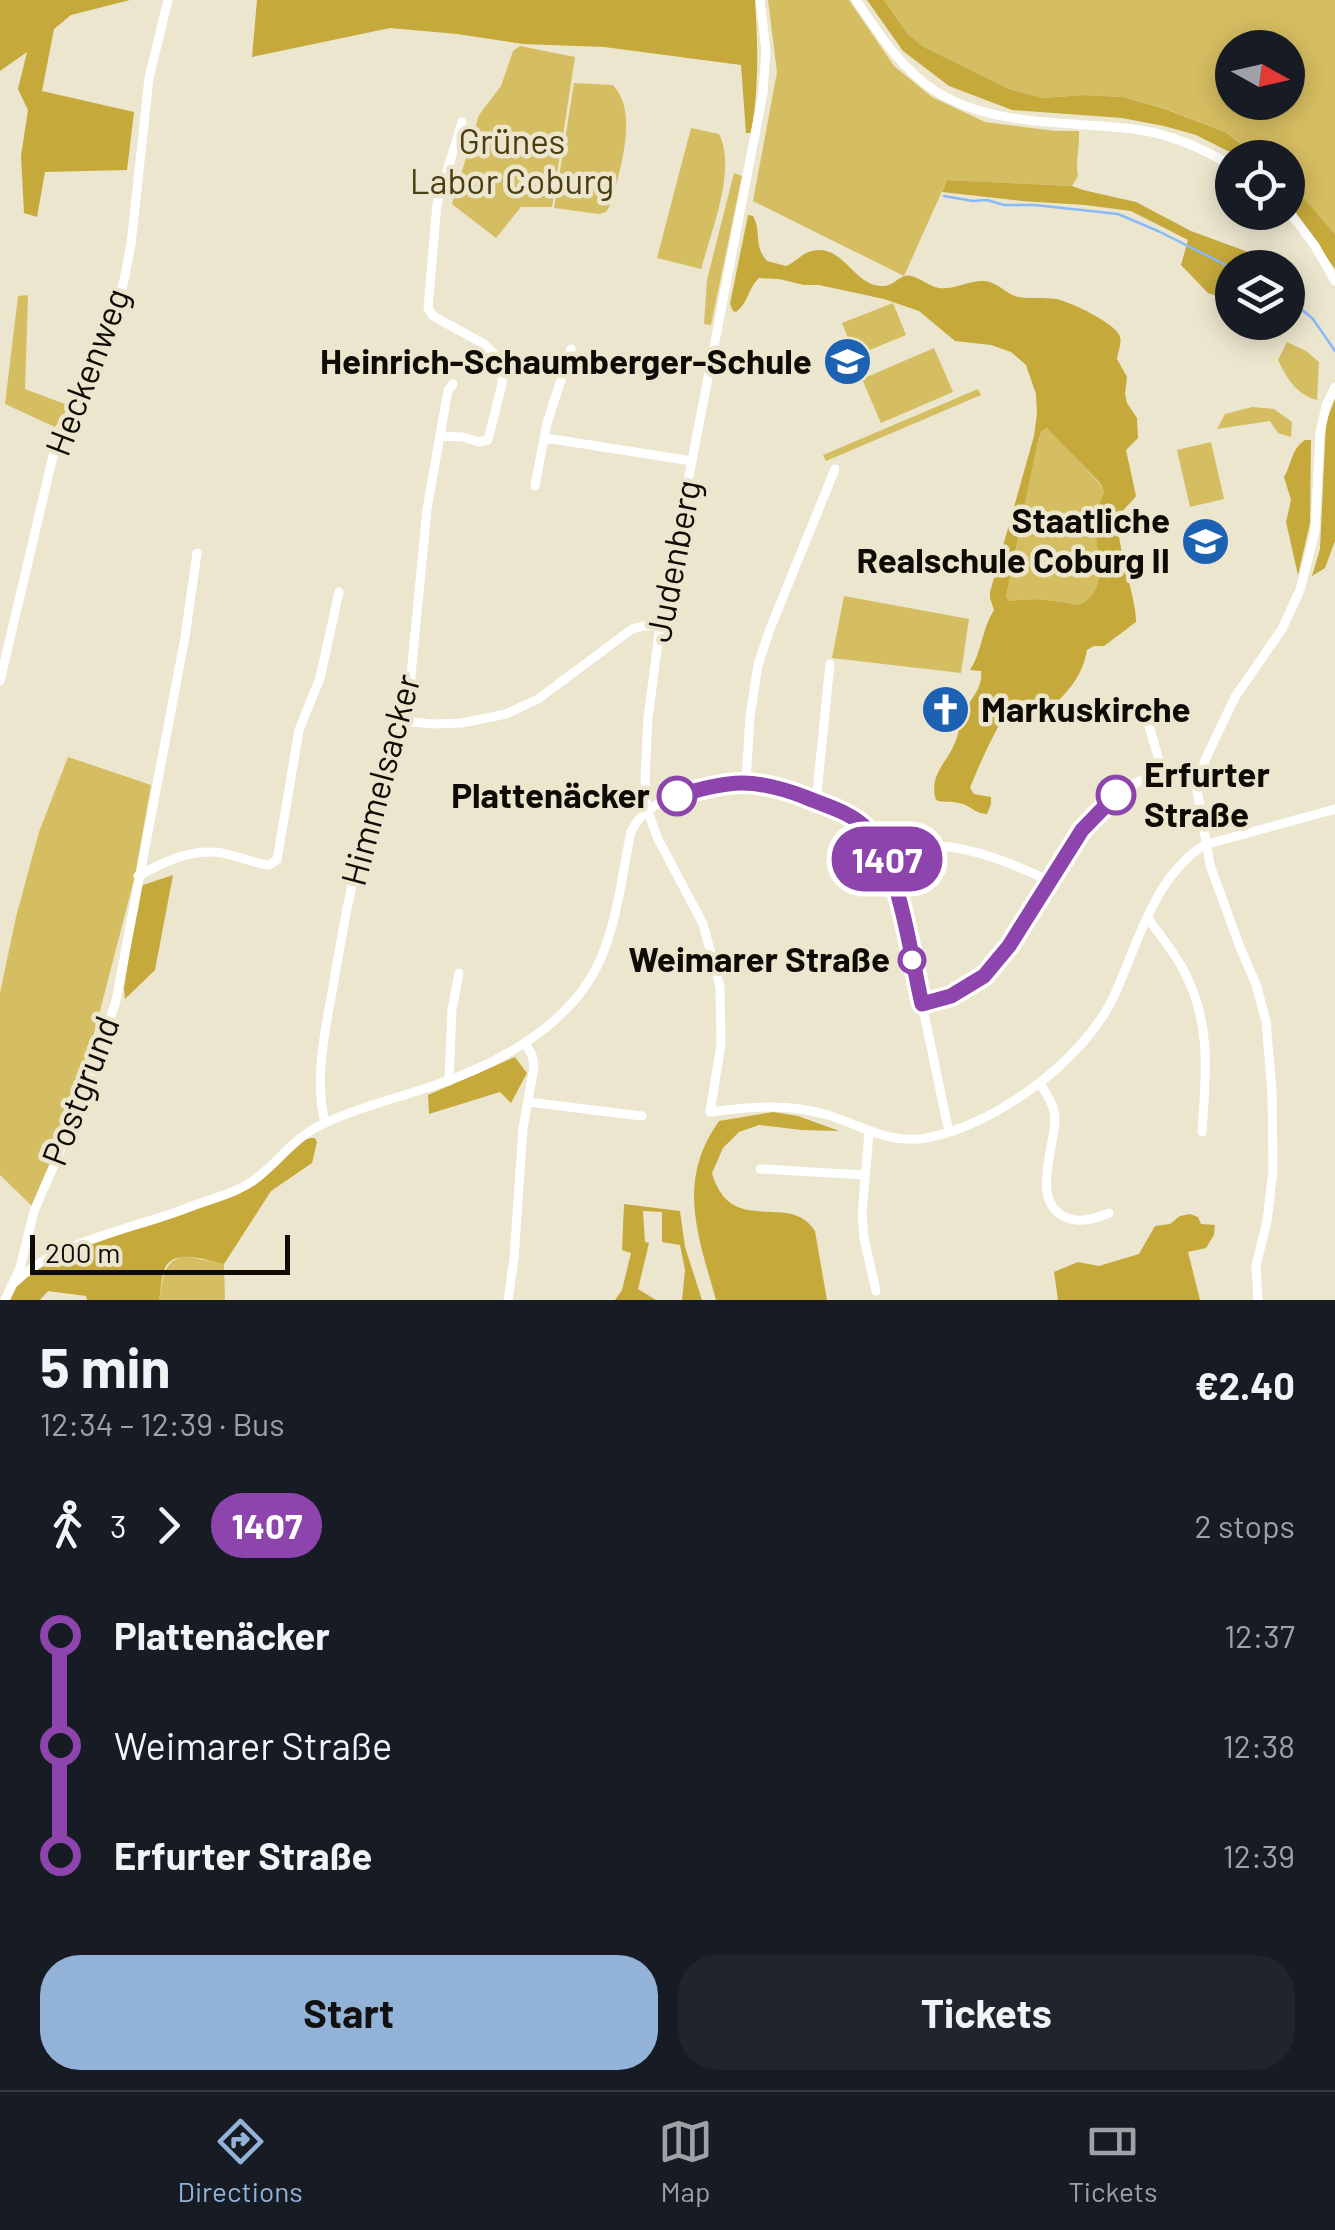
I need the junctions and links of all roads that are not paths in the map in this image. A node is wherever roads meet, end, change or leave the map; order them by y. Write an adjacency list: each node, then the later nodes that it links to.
1 (168, 0): 20 (street, Heckenweg)
2 (760, 0): 13 (street, Judenberg)
3 (856, 0): 5 (street)
4 (462, 122): 11 (street)
5 (1215, 156)
6 (1303, 230): 7 (street)
7 (1335, 282)
8 (571, 348): 12 (street)
9 (454, 384): 11 (street, Himmelsacker)
10 (1335, 387): 24 (street)
11 (440, 436): 22 (street, Himmelsacker)
12 (544, 440): 13 (street); 15 (street)
13 (692, 461): 18 (street, Judenberg)
14 (835, 468): 25 (street)
15 (535, 486)
16 (196, 553): 31 (street, Postgrund)
17 (339, 592): 31 (street)
18 (660, 626): 22 (street); 27 (street, Judenberg)
19 (830, 664): 26 (street)
20 (0, 681)
21 (1146, 719): 23 (street)
22 (404, 721): 41 (street, Himmelsacker)
23 (1164, 774): 24 (street); 32 (street)
24 (1199, 779): 29 (street)
25 (746, 782): 26 (street); 27 (street)
26 (816, 802): 30 (street)
27 (647, 809): 36 (street); 42 (street, Judenberg)
28 (1335, 809): 29 (street)
29 (1204, 845): 33 (street); 52 (street)
30 (884, 852): 32 (street); 35 (street)
31 (138, 876): 48 (street, Postgrund)
32 (1050, 880): 35 (street)
33 (1147, 917): 38 (street); 44 (street)
34 (459, 973): 37 (street)
35 (922, 1004): 43 (street)
36 (525, 1043): 37 (street); 39 (street)
37 (449, 1081): 41 (street)
38 (1040, 1083): 43 (street); 47 (street)
39 (528, 1102): 40 (street); 51 (street)
40 (642, 1116)
41 (325, 1123): 48 (street)
42 (868, 1132): 43 (street); 46 (street)
43 (948, 1132)
44 (1202, 1132)
45 (760, 1169): 46 (street)
46 (864, 1175): 49 (street)
47 (1108, 1213)
48 (14, 1284): 50 (street, Postgrund)
49 (876, 1291)
50 (5, 1300)
51 (508, 1300)
52 (1258, 1300)

